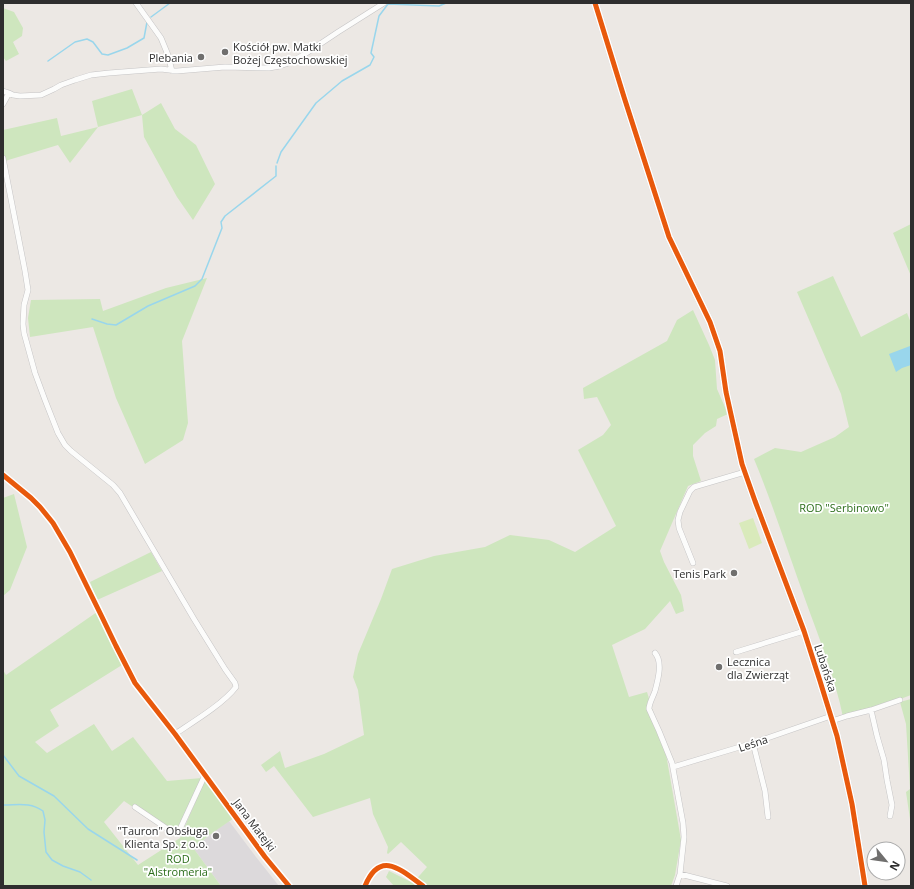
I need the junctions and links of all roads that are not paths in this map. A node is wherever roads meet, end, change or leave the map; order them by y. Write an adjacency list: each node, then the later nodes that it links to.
1 (136, 3): 4 (street)
2 (384, 3): 4 (street)
3 (595, 3): 8 (street, Lubańska)
4 (172, 71): 5 (street)
5 (6, 92): 6 (street)
6 (3, 104)
7 (3, 158): 17 (street)
8 (745, 472): 10 (street); 11 (street, Lubańska)
9 (3, 475): 17 (street, Jana Matejki)
10 (693, 563)
11 (804, 631): 12 (street); 16 (street, Lubańska)
12 (736, 652)
13 (655, 653): 19 (street)
14 (900, 700): 15 (street)
15 (871, 710): 16 (street); 22 (street)
16 (832, 718): 18 (street, Leśna); 30 (street, Lubańska)
17 (175, 734): 20 (street, Jana Matejki)
18 (753, 743): 19 (street, Leśna); 23 (street)
19 (673, 767): 25 (street)
20 (205, 775): 21 (street); 26 (street, Jana Matejki)
21 (135, 807)
22 (890, 816)
23 (768, 817)
24 (402, 871): 27 (street)
25 (680, 874): 28 (street); 29 (street)
26 (289, 886)
27 (365, 886)
28 (676, 886)
29 (727, 886)
30 (865, 886)

